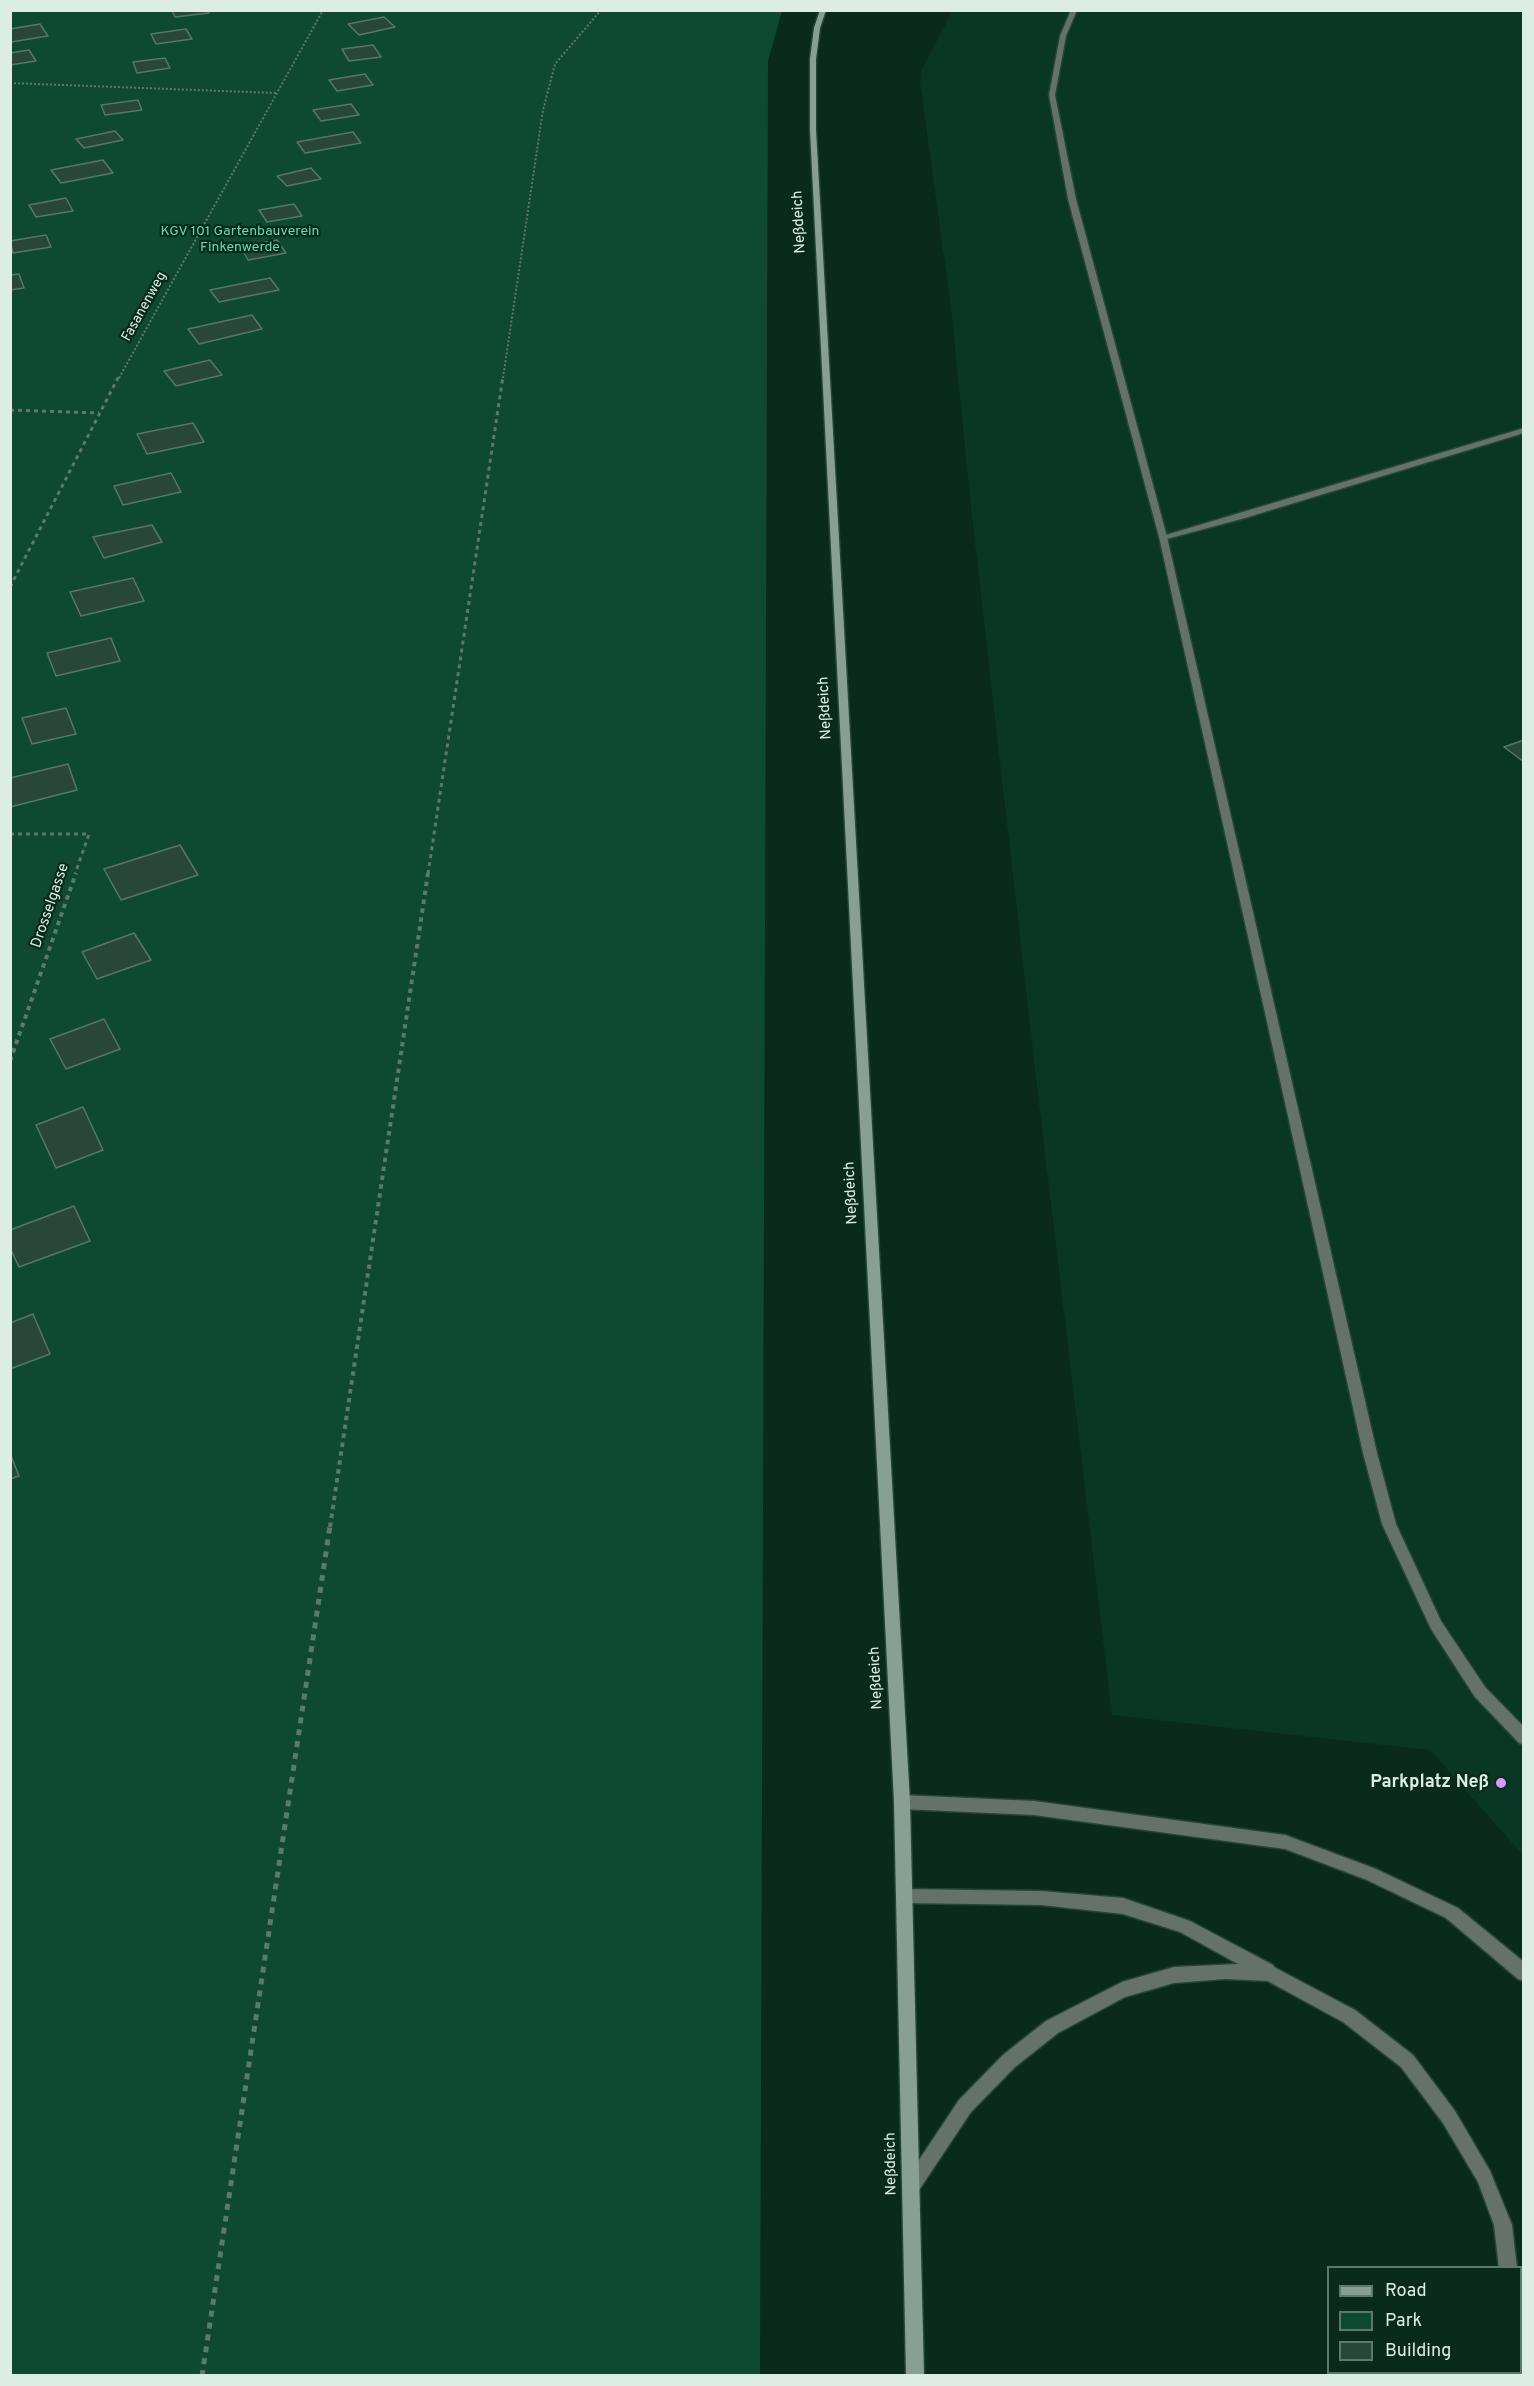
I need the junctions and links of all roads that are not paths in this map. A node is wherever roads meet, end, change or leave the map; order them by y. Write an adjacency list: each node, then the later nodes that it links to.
1 (823, 10): 6 (street, Neßdeich)
2 (1074, 10): 4 (street)
3 (1524, 430): 4 (street)
4 (1163, 537): 5 (street)
5 (1524, 1738)
6 (902, 1802): 7 (street, Neßdeich); 9 (street)
7 (904, 1896): 8 (street); 10 (street, Neßdeich)
8 (1270, 1973): 10 (street); 11 (street)
9 (1524, 1973)
10 (910, 2188): 12 (street, Neßdeich)
11 (1508, 2266)
12 (915, 2376)

